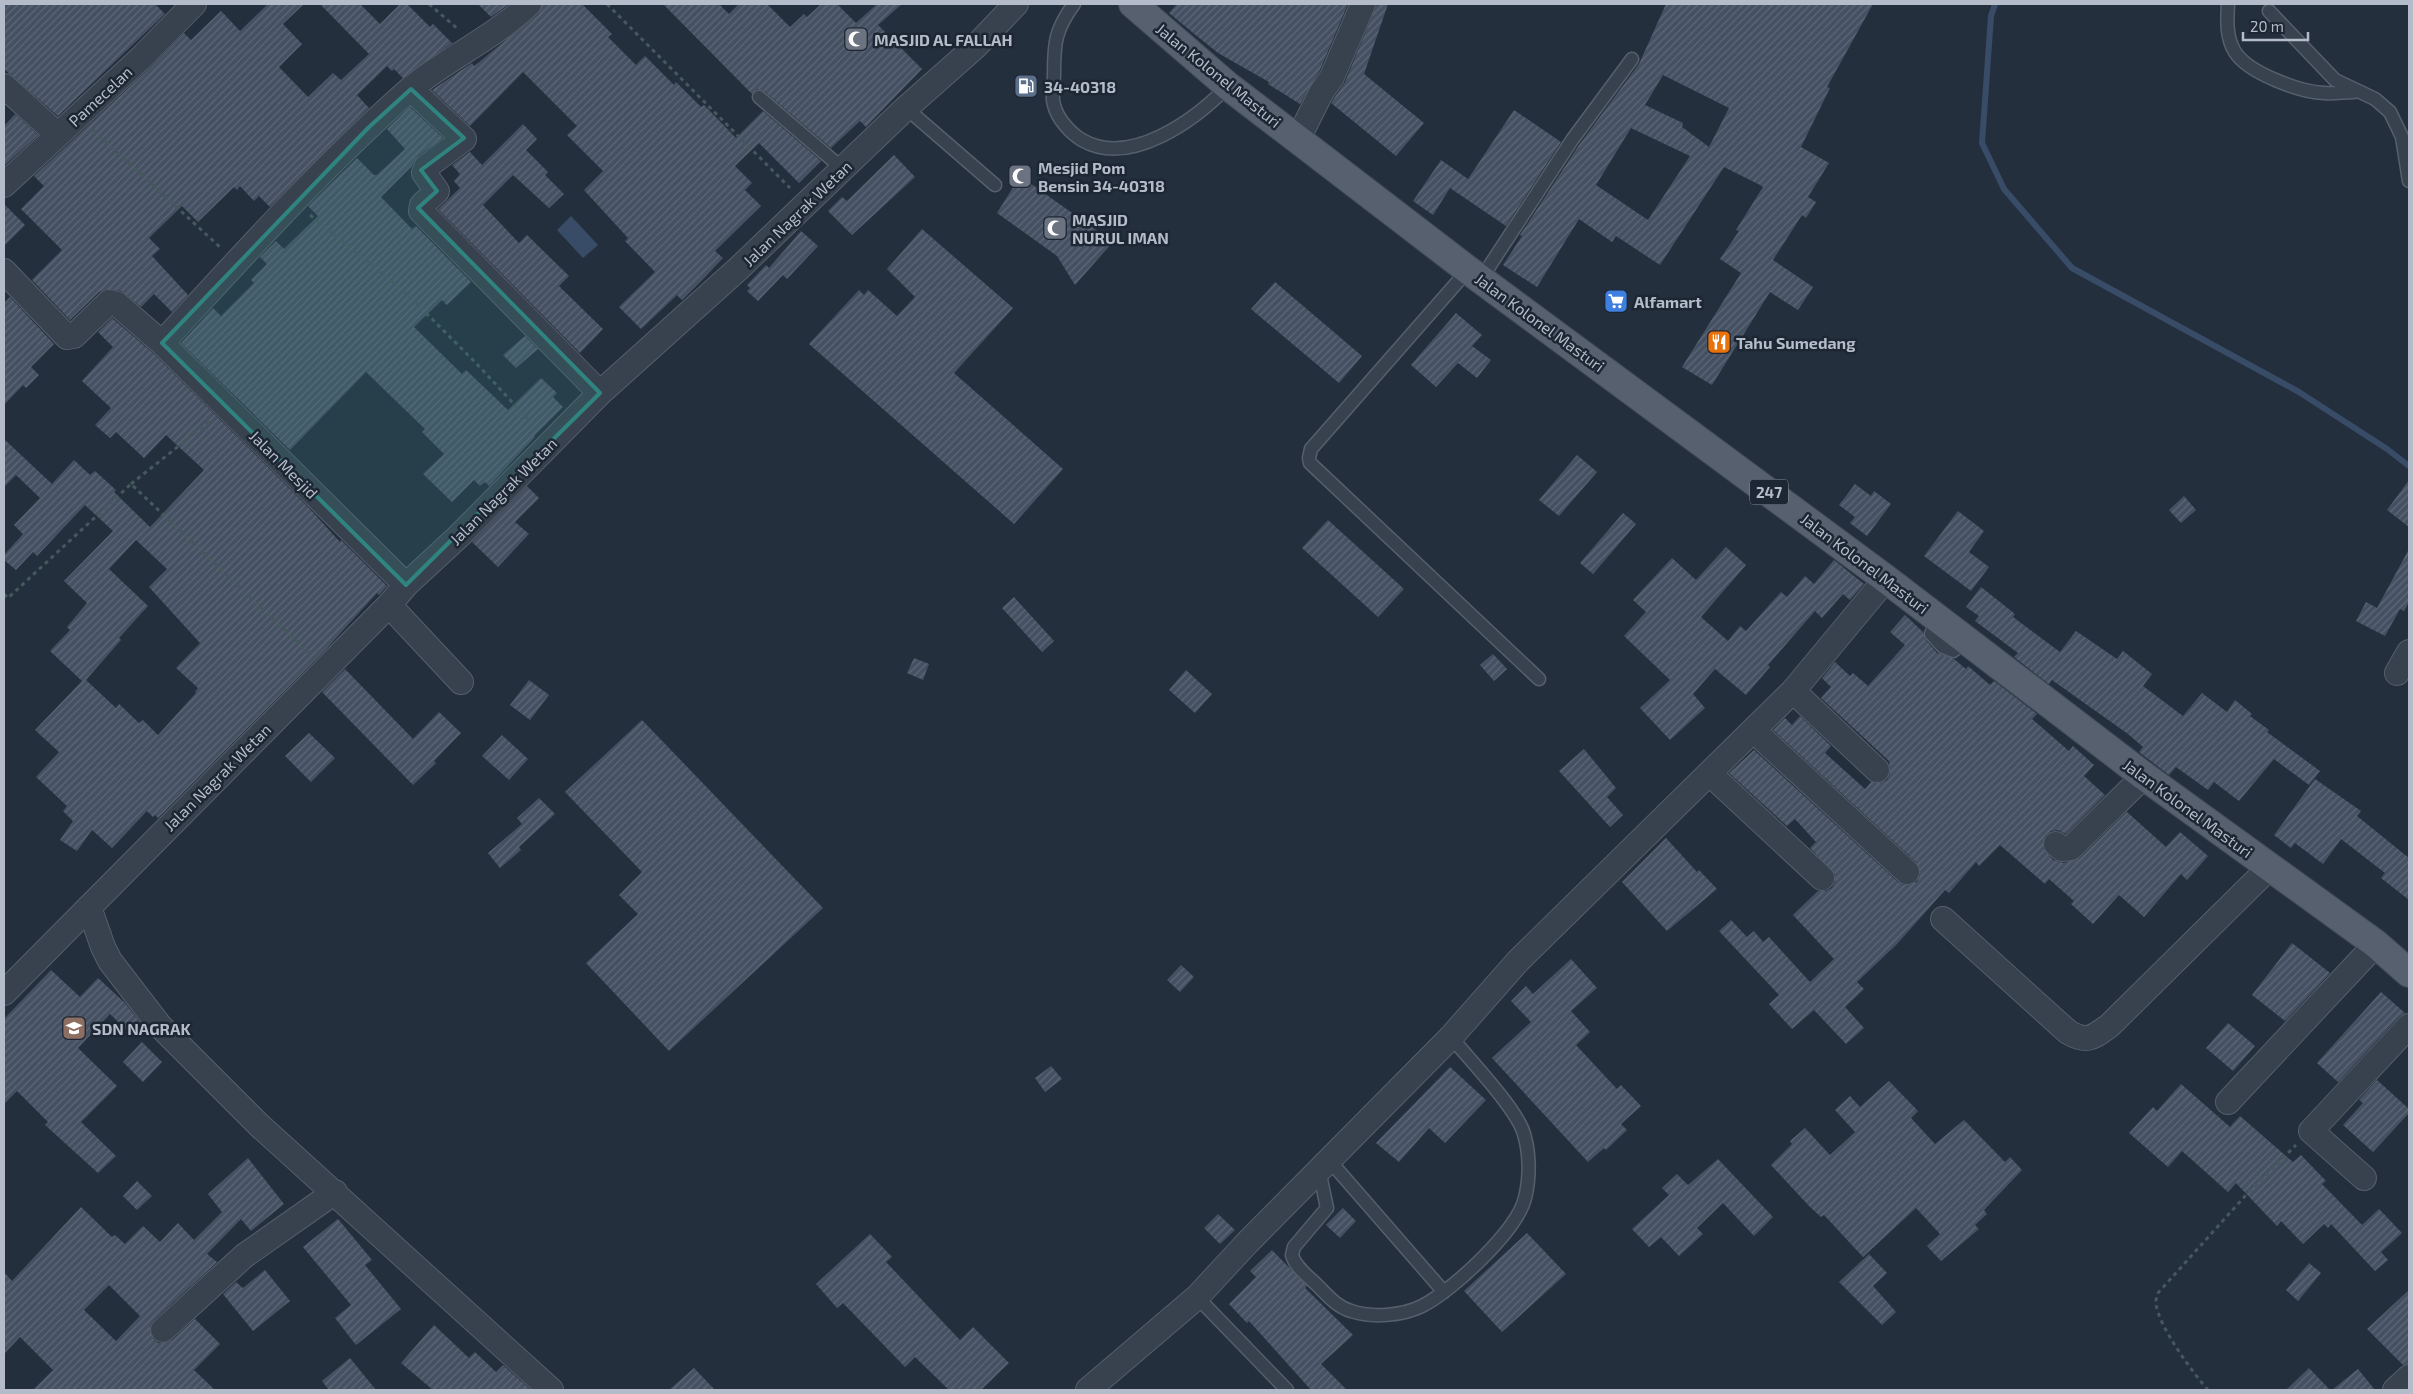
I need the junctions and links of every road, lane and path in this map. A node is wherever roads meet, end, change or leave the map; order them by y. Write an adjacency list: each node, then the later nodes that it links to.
1 (194, 4): 19 (street, Pamecelan)
2 (429, 4): 11 (path)
3 (529, 4): 11 (street)
4 (607, 4): 27 (path)
5 (1016, 4): 18 (street, Jalan Nagrak Wetan)
6 (1074, 4): 14 (lane)
7 (1133, 4): 14 (main road, Jalan Kolonel Masturi / 247)
8 (1362, 4): 21 (street)
9 (2228, 4): 16 (lane)
10 (2269, 11): 16 (lane)
11 (474, 44): 15 (street)
12 (1632, 59): 30 (lane)
13 (4, 86): 20 (street)
14 (1228, 86): 21 (main road, Jalan Kolonel Masturi / 247)
15 (411, 89): 26 (street); 32 (street)
16 (2356, 92): 23 (lane)
17 (759, 97): 22 (lane)
18 (906, 108): 22 (street, Jalan Nagrak Wetan); 25 (lane)
19 (78, 116): 20 (street, Pamecelan); 28 (path)
20 (58, 135): 24 (street, Pamecelan)
21 (1298, 139): 30 (main road, Jalan Kolonel Masturi / 247)
22 (843, 169): 27 (street, Jalan Nagrak Wetan)
23 (2409, 181)
24 (4, 185)
25 (995, 185)
26 (294, 202): 28 (street); 34 (path)
27 (806, 205): 32 (street, Jalan Nagrak Wetan)
28 (237, 262): 31 (street)
29 (4, 271): 31 (street, Jalan Mesjid)
30 (1475, 274): 36 (main road, Jalan Kolonel Masturi / 247); 43 (lane)
31 (162, 343): 33 (street, Jalan Mesjid)
32 (600, 394): 34 (street, Jalan Nagrak Wetan)
33 (227, 407): 35 (path); 37 (street, Jalan Mesjid)
34 (550, 444): 37 (street, Jalan Nagrak Wetan)
35 (131, 484): 38 (path); 41 (path)
36 (1886, 579): 45 (street); 49 (main road, Jalan Kolonel Masturi / 247)
37 (406, 585): 39 (street, Jalan Nagrak Wetan)
38 (4, 594)
39 (389, 605): 41 (street, Jalan Nagrak Wetan); 44 (street)
40 (2409, 652): 42 (street)
41 (325, 668): 54 (street, Jalan Nagrak Wetan)
42 (2397, 674)
43 (1539, 679)
44 (461, 682)
45 (1793, 691): 46 (street); 47 (street)
46 (1753, 730): 48 (street); 52 (street)
47 (1878, 770)
48 (1710, 774): 53 (street); 60 (street)
49 (2144, 776): 50 (street); 51 (main road, Jalan Kolonel Masturi / 247)
50 (2056, 844)
51 (2270, 867): 55 (street); 56 (main road, Jalan Kolonel Masturi / 247)
52 (1907, 872)
53 (1822, 878)
54 (90, 907): 58 (street, Jalan Nagrak Wetan); 65 (street)
55 (1944, 919)
56 (2376, 944): 57 (main road, Jalan Kolonel Masturi / 247); 61 (street)
57 (2409, 973)
58 (4, 993)
59 (2409, 1026): 62 (street)
60 (1451, 1037): 63 (street); 66 (lane)
61 (2228, 1102)
62 (2311, 1131): 64 (street); 72 (path)
63 (1324, 1165): 66 (lane); 66 (lane); 67 (street)
64 (2364, 1178)
65 (335, 1192): 68 (street); 69 (street)
66 (1444, 1292)
67 (1196, 1297): 70 (street); 71 (lane)
68 (163, 1330)
69 (551, 1390)
70 (1088, 1390)
71 (1287, 1390)
72 (2208, 1390)

